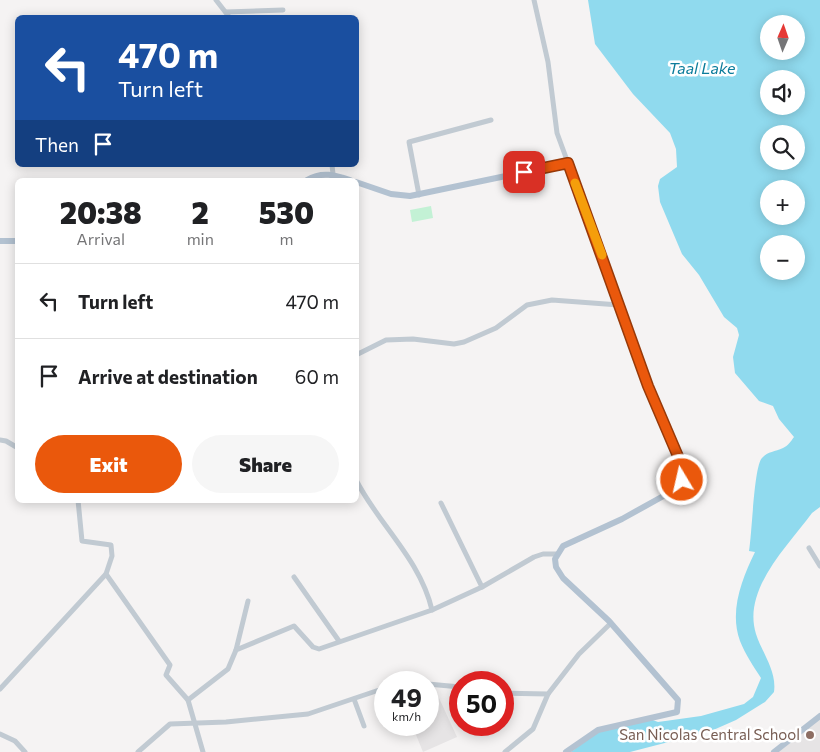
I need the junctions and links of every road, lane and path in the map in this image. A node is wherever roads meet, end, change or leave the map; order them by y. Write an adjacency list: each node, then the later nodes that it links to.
1 (216, 0): 4 (street)
2 (534, 0): 7 (street)
3 (283, 10): 4 (street)
4 (226, 12): 5 (street)
5 (228, 15)
6 (491, 120): 13 (street)
7 (568, 163): 13 (main road); 16 (main road)
8 (332, 167): 9 (street)
9 (333, 174): 10 (main road); 11 (main road)
10 (312, 178)
11 (344, 178)
12 (359, 183): 13 (main road)
13 (419, 195)
14 (0, 241): 15 (main road)
15 (15, 241)
16 (619, 305): 17 (street); 24 (main road)
17 (359, 354)
18 (0, 440): 19 (street)
19 (15, 448)
20 (359, 484): 30 (street)
21 (78, 503): 26 (street)
22 (440, 504): 28 (street)
23 (809, 548): 25 (street)
24 (556, 554): 28 (street); 31 (main road)
25 (820, 566)
26 (106, 574): 34 (street); 39 (street)
27 (294, 577): 32 (street)
28 (482, 587): 30 (street)
29 (248, 601): 33 (street)
30 (432, 610): 32 (street)
31 (611, 623): 37 (street); 48 (main road)
32 (338, 641): 33 (street)
33 (236, 650): 39 (street)
34 (0, 689)
35 (374, 692): 38 (street)
36 (514, 693): 37 (street)
37 (548, 694): 47 (street)
38 (354, 699): 41 (street); 42 (street)
39 (188, 700): 41 (street)
40 (820, 716): 49 (main road)
41 (196, 723): 45 (street); 46 (street)
42 (364, 726)
43 (0, 734): 44 (street)
44 (25, 752)
45 (138, 752)
46 (202, 752)
47 (504, 752)
48 (566, 752)
49 (774, 752)

